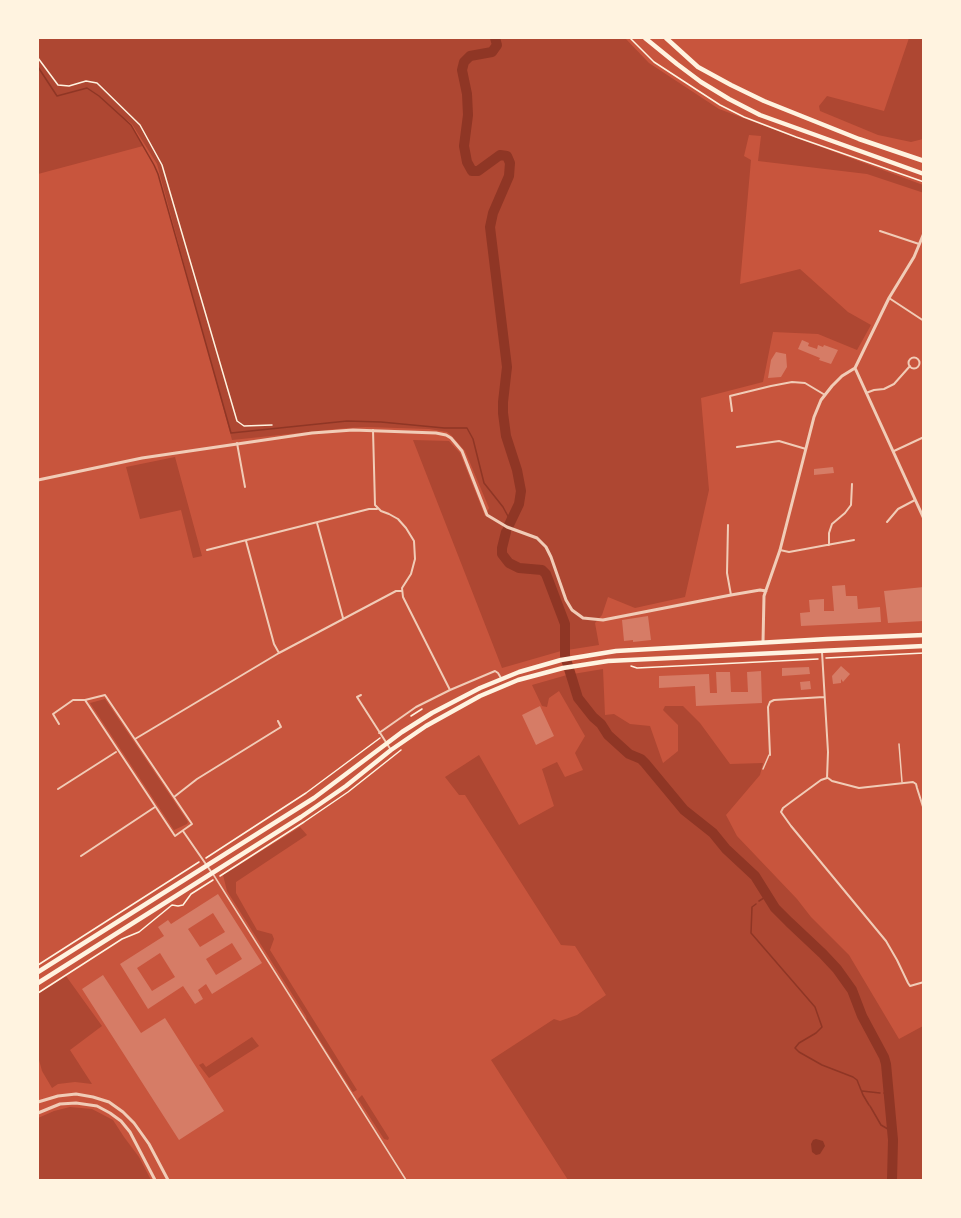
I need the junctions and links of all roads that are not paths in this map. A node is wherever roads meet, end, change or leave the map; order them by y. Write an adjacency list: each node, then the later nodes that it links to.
1 (645, 38): 4 (highway)
2 (666, 38): 3 (highway)
3 (924, 161)
4 (924, 174)
5 (880, 231): 7 (street)
6 (924, 233): 7 (street)
7 (919, 244): 8 (street)
8 (889, 298): 9 (street); 11 (street)
9 (924, 321)
10 (910, 366): 12 (street)
11 (855, 368): 12 (street); 13 (street)
12 (866, 393): 20 (street)
13 (825, 395): 14 (street); 19 (street)
14 (732, 411)
15 (373, 430): 17 (street); 25 (street); 38 (street)
16 (924, 437): 20 (street)
17 (237, 443): 21 (street); 23 (street)
18 (737, 447): 19 (street)
19 (806, 449): 35 (street)
20 (892, 451): 24 (street)
21 (38, 480)
22 (852, 484): 33 (street)
23 (245, 487)
24 (915, 500): 26 (street); 28 (street)
25 (377, 509): 29 (street); 36 (street)
26 (921, 509): 27 (street)
27 (924, 519)
28 (887, 522)
29 (317, 523): 31 (street); 39 (street)
30 (728, 525): 38 (street)
31 (246, 540): 34 (street); 45 (street)
32 (854, 540): 33 (street)
33 (829, 545): 35 (street)
34 (207, 550)
35 (780, 550): 37 (street)
36 (401, 591): 39 (street); 47 (street)
37 (766, 591): 38 (street); 42 (street)
38 (731, 595)
39 (343, 618): 45 (street)
40 (924, 635): 41 (highway)
41 (827, 639): 42 (highway); 44 (highway)
42 (763, 642): 46 (highway)
43 (924, 646): 44 (highway)
44 (821, 650): 50 (street); 61 (highway)
45 (279, 653): 58 (street)
46 (502, 679): 47 (street); 59 (highway)
47 (450, 690): 57 (street)
48 (361, 695): 49 (street)
49 (357, 697): 52 (street); 57 (street)
50 (824, 697): 63 (street); 65 (street)
51 (85, 700): 54 (street); 58 (street); 62 (street)
52 (352, 700)
53 (50, 709): 54 (street)
54 (53, 714): 56 (street)
55 (278, 721): 68 (street)
56 (60, 724)
57 (380, 735): 59 (street)
58 (135, 739): 68 (street)
59 (387, 744): 61 (street); 73 (highway)
60 (899, 744): 66 (lane)
61 (391, 750): 74 (highway)
62 (118, 751): 67 (street); 69 (street)
63 (770, 754): 64 (lane)
64 (763, 769)
65 (826, 778): 66 (street); 76 (street)
66 (902, 783): 70 (street)
67 (58, 789)
68 (174, 797): 71 (street)
69 (155, 807): 71 (street); 72 (street)
70 (924, 810)
71 (183, 831): 73 (street)
72 (81, 856)
73 (207, 866): 74 (street); 75 (highway)
74 (212, 873): 77 (highway); 82 (lane)
75 (38, 972)
76 (924, 982)
77 (38, 983)
78 (38, 1102): 81 (street)
79 (38, 1113): 80 (street)
80 (156, 1180)
81 (168, 1180)
82 (406, 1180)

